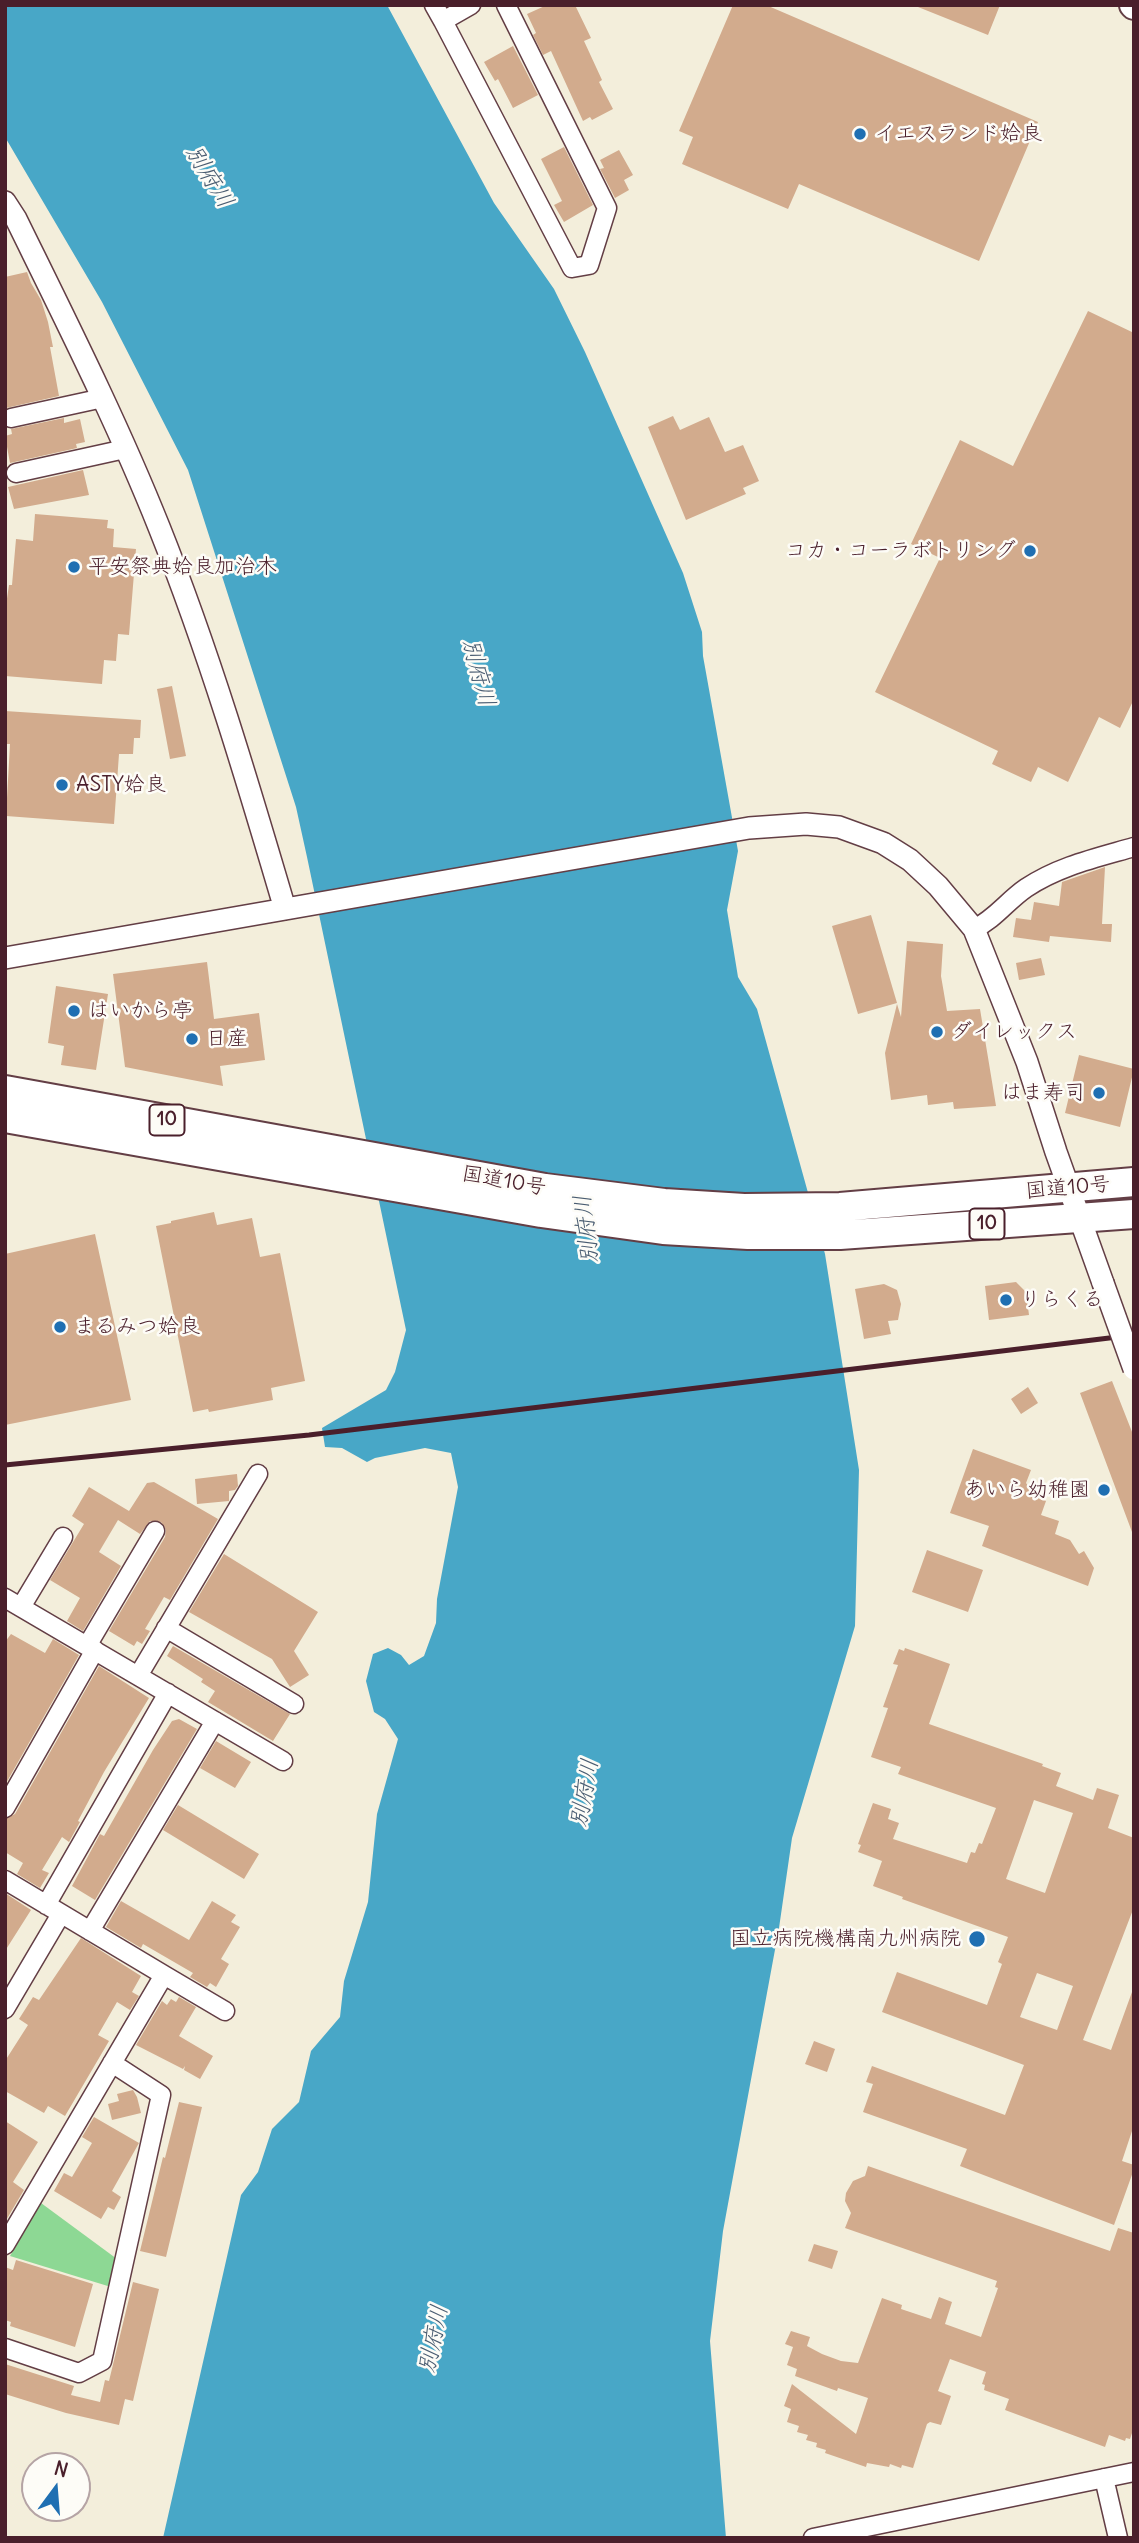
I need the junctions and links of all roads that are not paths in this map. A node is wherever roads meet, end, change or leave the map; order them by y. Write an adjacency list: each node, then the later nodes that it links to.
1 (471, 5): 3 (street)
2 (506, 5): 3 (street)
3 (438, 13)
4 (9, 214): 5 (street)
5 (103, 398): 6 (street); 7 (street)
6 (11, 418)
7 (125, 449): 8 (street); 10 (street)
8 (16, 473)
9 (1134, 847): 11 (street)
10 (285, 909): 11 (street); 12 (street)
11 (974, 929): 17 (street)
12 (5, 958)
13 (5, 1090): 15 (highway, 国道10号 / 10)
14 (5, 1118): 15 (highway, 国道10号 / 10)
15 (329, 1163): 17 (highway, 国道10号 / 10); 19 (highway, 国道10号 / 10)
16 (1134, 1182): 17 (highway, 国道10号 / 10)
17 (1069, 1188): 19 (street)
18 (1134, 1214): 19 (highway, 国道10号 / 10)
19 (1080, 1217): 20 (street, bridge)
20 (1134, 1369)
21 (258, 1474): 25 (street)
22 (155, 1531): 26 (street)
23 (63, 1537): 24 (street)
24 (13, 1602): 26 (street)
25 (166, 1628): 27 (street); 29 (street)
26 (91, 1648): 27 (street); 32 (street)
27 (138, 1676): 28 (street)
28 (168, 1693): 30 (street); 34 (street)
29 (294, 1704)
30 (215, 1721): 31 (street); 35 (street)
31 (283, 1761)
32 (5, 1808)
33 (5, 1880): 34 (street)
34 (54, 1910): 35 (street); 37 (street)
35 (90, 1931): 36 (street)
36 (164, 1975): 38 (street); 39 (street)
37 (5, 2009)
38 (225, 2011)
39 (112, 2063): 40 (street); 41 (street)
40 (5, 2245)
41 (5, 2348)
42 (1134, 2472): 43 (street)
43 (1104, 2479): 44 (street); 45 (street)
44 (813, 2538)
45 (1118, 2538)

